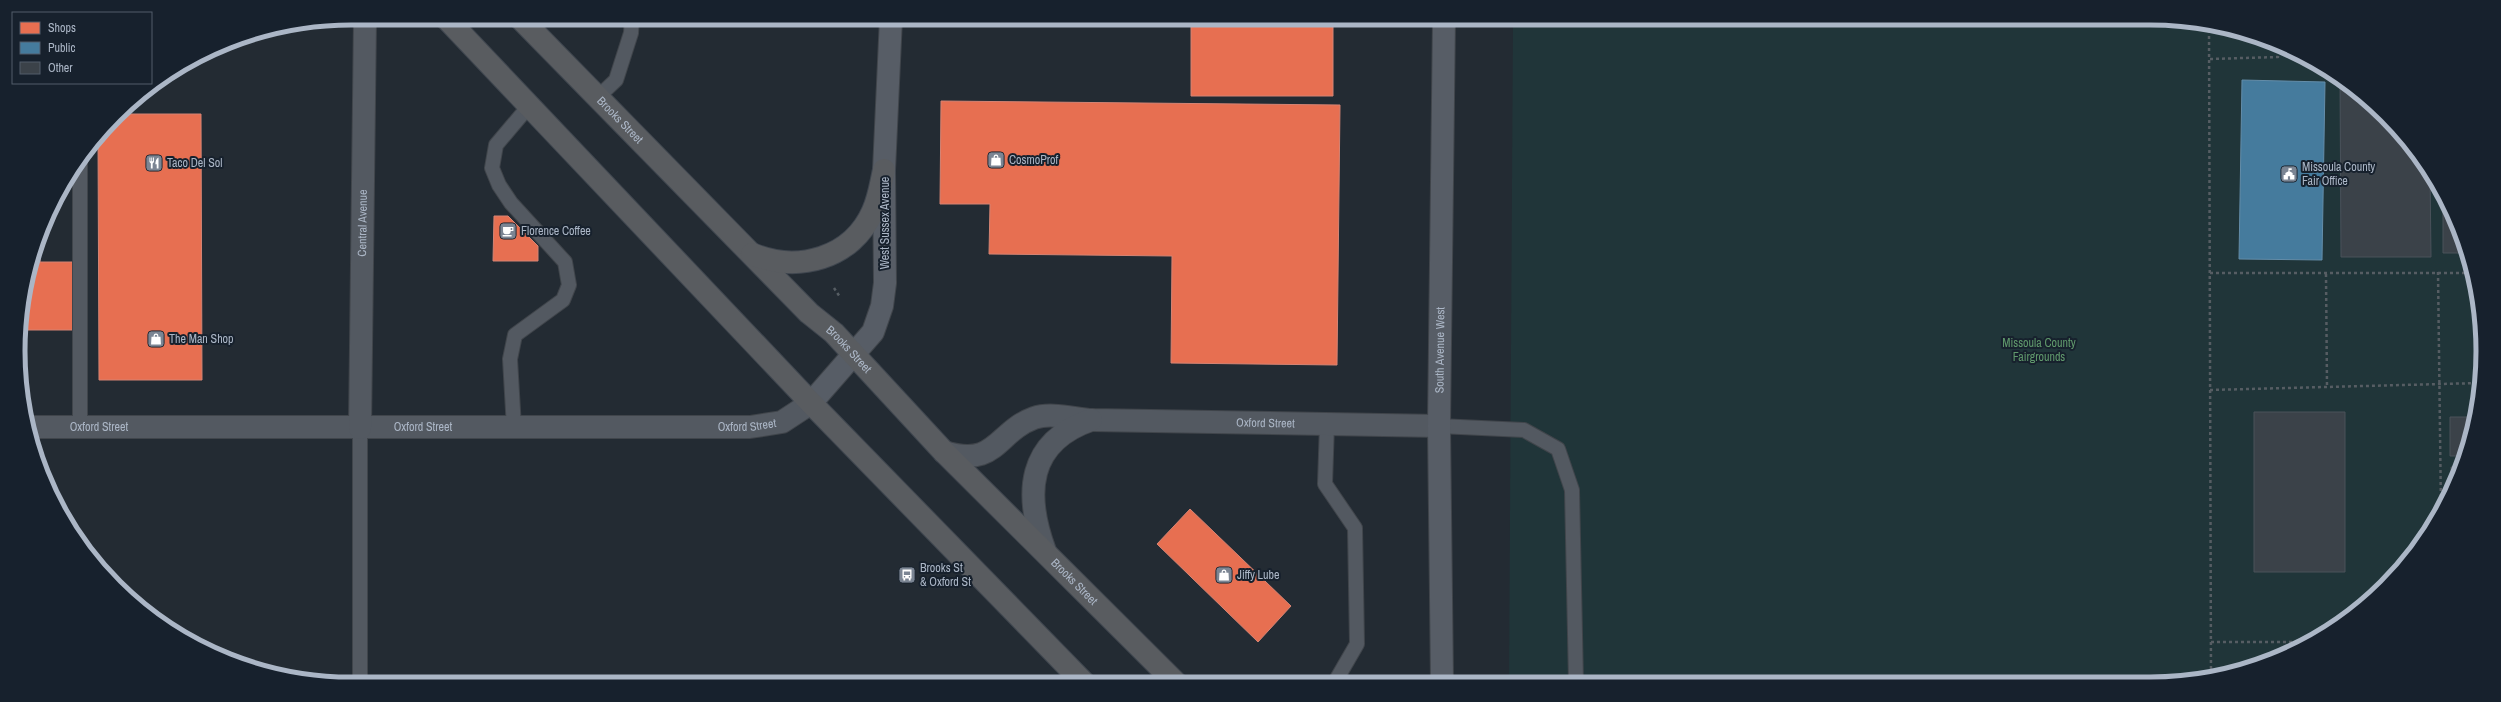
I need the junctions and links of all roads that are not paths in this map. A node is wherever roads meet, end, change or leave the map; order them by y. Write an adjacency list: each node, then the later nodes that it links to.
1 (365, 25): 19 (street, Central Avenue)
2 (453, 25): 8 (highway)
3 (527, 25): 7 (highway, Brooks Street)
4 (632, 25): 7 (lane)
5 (891, 25): 10 (street, West Sussex Avenue)
6 (1444, 25): 16 (street, South Avenue West)
7 (598, 97): 11 (highway, Brooks Street)
8 (530, 106): 13 (highway); 20 (lane)
9 (80, 170): 18 (lane)
10 (884, 170): 11 (highway); 12 (street, West Sussex Avenue)
11 (751, 253): 12 (highway, Brooks Street)
12 (854, 356): 13 (street, West Sussex Avenue); 21 (highway, Brooks Street)
13 (811, 403): 20 (street, Oxford Street); 24 (highway)
14 (1092, 420): 15 (street, Oxford Street); 21 (street, Oxford Street); 22 (street, Oxford Street)
15 (1327, 424): 16 (street, Oxford Street); 26 (lane)
16 (1439, 426): 27 (street, South Avenue West); 28 (lane)
17 (34, 427): 18 (street, Oxford Street)
18 (80, 427): 19 (street, Oxford Street)
19 (360, 428): 20 (street, Oxford Street); 23 (lane)
20 (514, 428)
21 (944, 452): 22 (highway, Brooks Street)
22 (1045, 551): 25 (highway, Brooks Street)
23 (360, 677)
24 (1078, 677)
25 (1170, 677)
26 (1338, 677)
27 (1442, 677)
28 (1576, 677)

